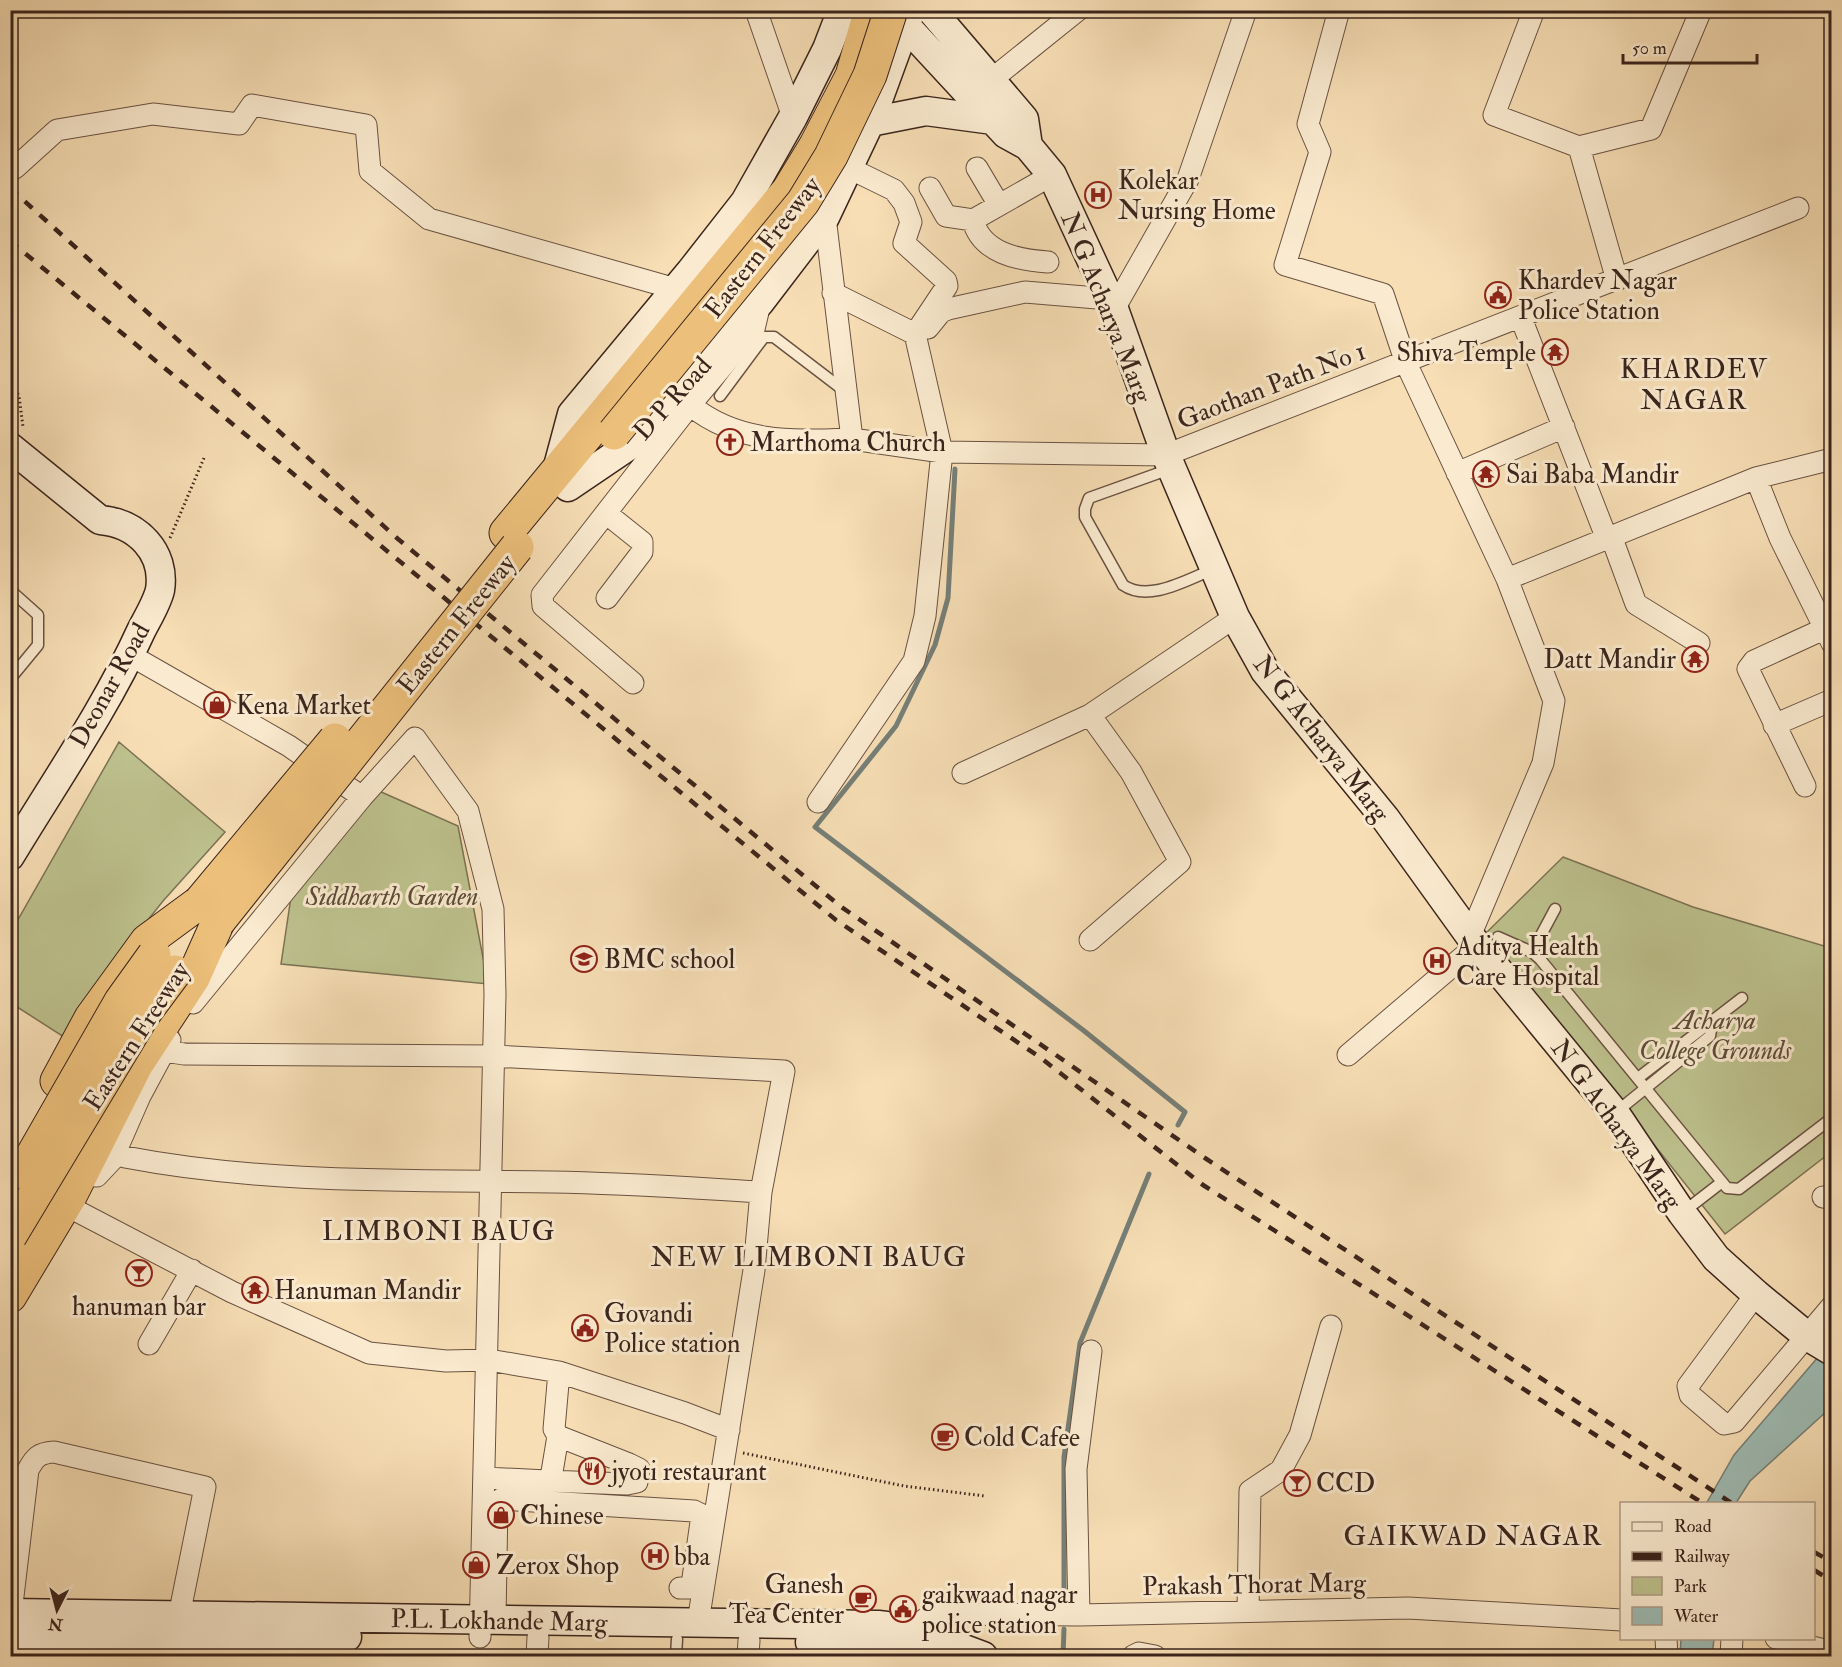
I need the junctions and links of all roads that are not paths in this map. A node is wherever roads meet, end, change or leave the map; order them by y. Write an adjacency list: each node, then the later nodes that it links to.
1 (756, 10): 14 (street)
2 (829, 10): 12 (main road)
3 (842, 10): 12 (main road)
4 (871, 10): 40 (highway, Eastern Freeway)
5 (931, 10): 13 (main road, N G Acharya Marg)
6 (1078, 10): 13 (street)
7 (1246, 10): 33 (street)
8 (1339, 10): 36 (street)
9 (1534, 10): 18 (street)
10 (1701, 10): 18 (street)
11 (900, 14): 15 (main road); 16 (main road, D P Road); 40 (highway, Eastern Freeway, bridge)
12 (827, 49): 14 (main road)
13 (991, 80): 17 (main road, N G Acharya Marg)
14 (793, 117): 30 (main road)
15 (993, 120): 16 (main road); 17 (main road)
16 (870, 122): 20 (main road, D P Road)
17 (1028, 146): 22 (main road, N G Acharya Marg)
18 (1579, 147): 29 (street)
19 (10, 165): 30 (street)
20 (849, 168): 26 (main road, D P Road); 35 (street)
21 (977, 168): 24 (street)
22 (1052, 174): 24 (street); 33 (main road, N G Acharya Marg)
23 (930, 188): 27 (street)
24 (999, 205): 27 (street)
25 (1798, 208): 29 (street, Gaothan Path No 1)
26 (825, 217): 31 (street); 32 (main road, D P Road)
27 (973, 220): 28 (street)
28 (1048, 262)
29 (1617, 280): 34 (street, Gaothan Path No 1)
30 (676, 289): 49 (main road)
31 (833, 293): 35 (street); 37 (street)
32 (760, 302): 39 (street); 49 (main road, D P Road)
33 (1112, 304): 44 (street); 46 (main road, N G Acharya Marg)
34 (1521, 318): 36 (street, Gaothan Path No 1); 41 (street)
35 (915, 334): 44 (street)
36 (1406, 363): 46 (street, Gaothan Path No 1); 47 (street)
37 (846, 392): 38 (lane); 43 (street)
38 (720, 396)
39 (690, 405): 43 (street); 50 (street)
40 (606, 426): 49 (highway, Eastern Freeway)
41 (1564, 427): 47 (street); 51 (street)
42 (15, 436): 59 (main road, Deonar Road)
43 (852, 439): 44 (street)
44 (947, 452): 46 (street); 68 (street)
45 (1832, 459): 48 (street)
46 (1168, 462): 52 (main road, N G Acharya Marg); 52 (lane)
47 (1457, 473): 53 (street)
48 (1755, 478): 51 (street); 57 (street)
49 (562, 481): 71 (highway, Eastern Freeway, bridge)
50 (607, 514): 55 (street); 61 (street)
51 (1611, 542): 53 (street); 58 (street)
52 (1214, 569): 56 (main road, N G Acharya Marg)
53 (1507, 579): 72 (street)
54 (10, 590): 60 (lane)
55 (607, 598)
56 (1235, 617): 63 (street); 72 (main road, N G Acharya Marg)
57 (1829, 636): 64 (street)
58 (1699, 643)
59 (130, 654): 67 (street); 69 (main road, Deonar Road)
60 (10, 679)
61 (633, 682)
62 (1832, 700): 64 (street)
63 (1090, 715): 65 (street); 73 (street)
64 (1774, 725): 66 (street)
65 (963, 773)
66 (1805, 786)
67 (362, 797): 78 (street); 80 (street)
68 (818, 802)
69 (10, 856)
70 (1556, 909): 74 (lane)
71 (209, 912): 75 (highway, Eastern Freeway); 86 (highway); 91 (highway)
72 (1482, 939): 74 (lane); 79 (street); 83 (main road, N G Acharya Marg)
73 (1090, 940)
74 (1532, 952): 81 (lane)
75 (165, 963): 90 (highway, Eastern Freeway, bridge); 93 (highway, Eastern Freeway, bridge)
76 (1742, 998): 77 (lane)
77 (1707, 1025): 81 (lane); 82 (lane)
78 (164, 1051): 80 (street); 91 (street)
79 (1348, 1055)
80 (493, 1056): 87 (street); 89 (street)
81 (1638, 1078): 82 (lane)
82 (1647, 1088): 83 (lane); 88 (lane)
83 (1615, 1113): 92 (main road, N G Acharya Marg)
84 (1832, 1118): 88 (lane)
85 (125, 1157): 87 (street)
86 (12, 1166): 91 (main road)
87 (492, 1182): 89 (street); 103 (street)
88 (1722, 1182): 92 (lane)
89 (761, 1192): 107 (street)
90 (10, 1195)
91 (72, 1205): 94 (street); 95 (street); 97 (highway)
92 (1682, 1213): 96 (main road, N G Acharya Marg)
93 (10, 1236)
94 (39, 1273)
95 (190, 1275): 100 (street); 103 (street)
96 (1756, 1294): 101 (main road, N G Acharya Marg); 101 (street)
97 (10, 1296)
98 (1832, 1306): 101 (street)
99 (1331, 1326): 113 (street)
100 (149, 1344)
101 (1820, 1344)
102 (1091, 1351): 115 (street)
103 (489, 1360): 104 (street); 109 (street)
104 (558, 1372): 106 (street); 107 (street)
105 (696, 1430): 112 (street)
106 (558, 1436): 108 (street); 110 (street)
107 (728, 1440): 112 (street)
108 (593, 1449): 111 (street); 111 (street)
109 (485, 1478): 110 (street); 119 (street)
110 (547, 1481): 111 (street)
111 (586, 1482)
112 (712, 1486): 120 (street)
113 (1248, 1611): 115 (street, Prakash Thorat Marg); 117 (street, Prakash Thorat Marg)
114 (11, 1613): 116 (street); 118 (main road, P.L. Lokhande Marg)
115 (1079, 1615): 126 (street, Prakash Thorat Marg)
116 (179, 1616): 118 (main road, P.L. Lokhande Marg); 122 (main road, P.L. Lokhande Marg)
117 (1620, 1620)
118 (61, 1625): 121 (main road, P.L. Lokhande Marg); 127 (main road, P.L. Lokhande Marg)
119 (485, 1625): 120 (main road, P.L. Lokhande Marg); 120 (street); 122 (main road, P.L. Lokhande Marg); 128 (main road, P.L. Lokhande Marg)
120 (682, 1634): 126 (main road, P.L. Lokhande Marg); 128 (main road, P.L. Lokhande Marg); 129 (main road, P.L. Lokhande Marg)
121 (10, 1635)
122 (288, 1637): 127 (main road, P.L. Lokhande Marg)
123 (1666, 1640): 135 (street)
124 (1732, 1640): 136 (street)
125 (1784, 1640): 130 (street)
126 (905, 1644): 129 (main road, P.L. Lokhande Marg); 131 (main road, P.L. Lokhande Marg); 132 (main road, P.L. Lokhande Marg)
127 (257, 1647)
128 (542, 1647)
129 (748, 1648)
130 (1832, 1652)
131 (944, 1656)
132 (982, 1656)
133 (1133, 1656): 134 (street)
134 (1155, 1656)
135 (1667, 1656)
136 (1731, 1656)

